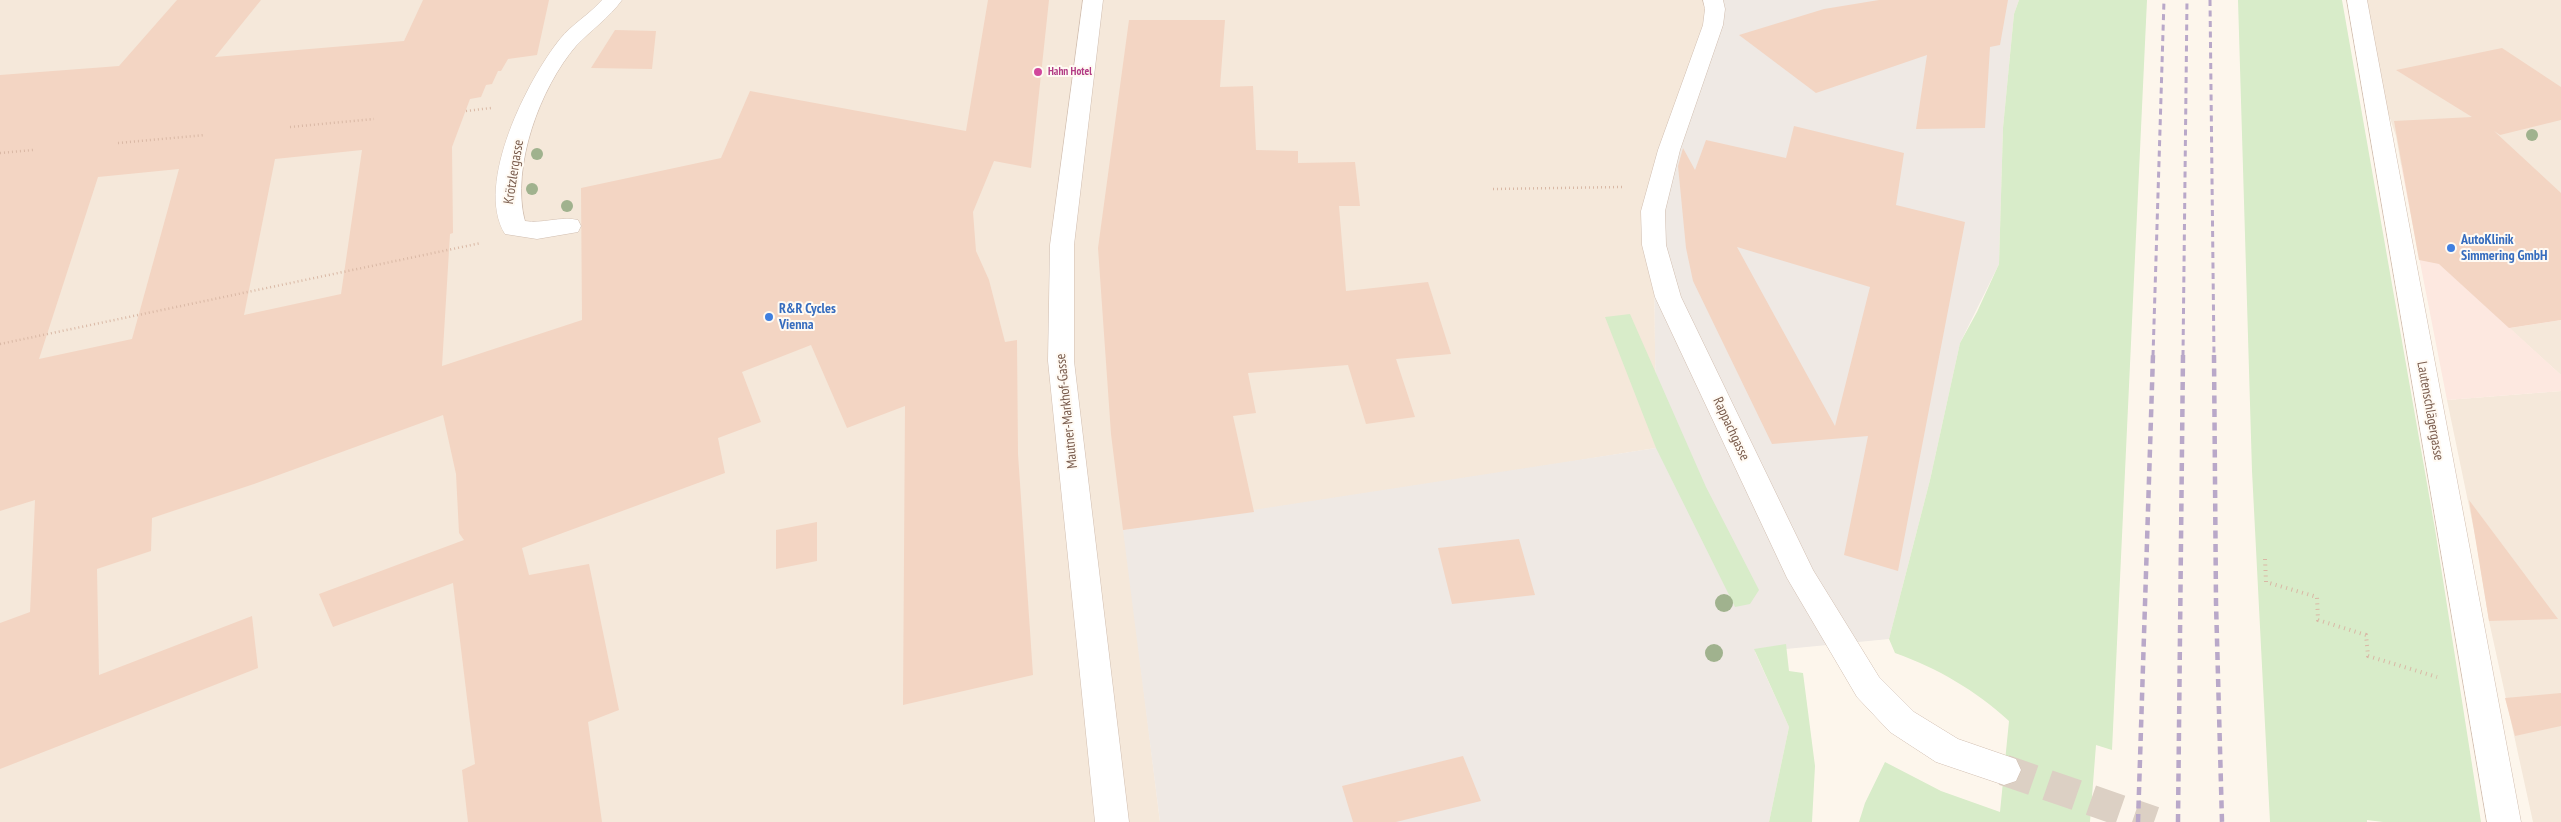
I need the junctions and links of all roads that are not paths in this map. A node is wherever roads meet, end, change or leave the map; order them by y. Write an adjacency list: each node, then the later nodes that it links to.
1 (612, 0): 5 (street, Krötzlergasse)
2 (1093, 0): 7 (street, Mautner-Markhof-Gasse)
3 (1713, 0): 6 (street, Rappachgasse)
4 (2357, 0): 8 (street, Lautenschlägergasse)
5 (569, 226)
6 (2004, 770)
7 (1112, 822)
8 (2504, 822)

